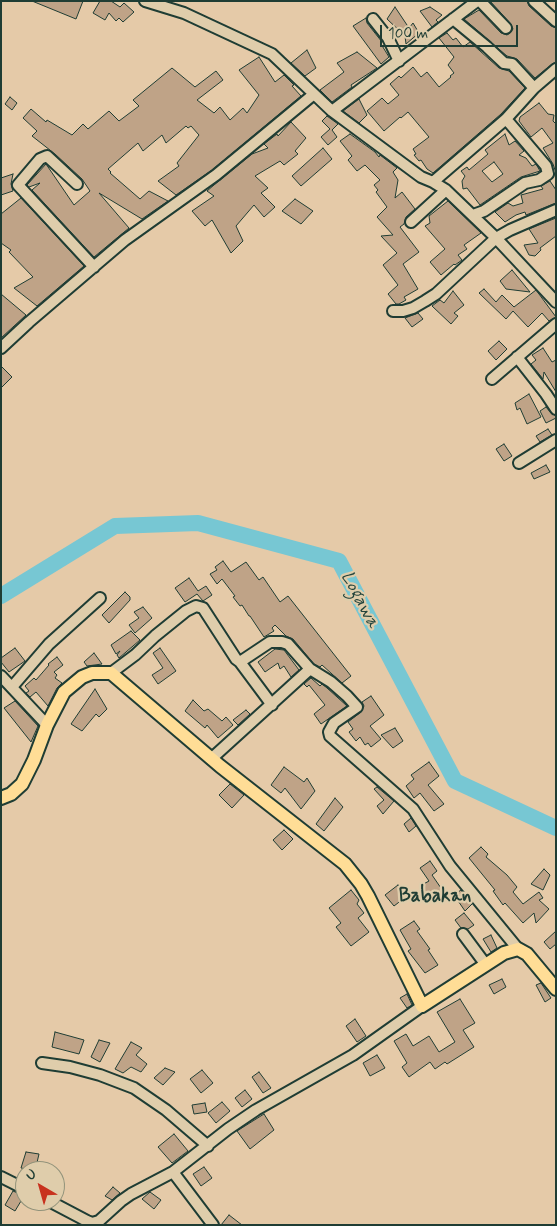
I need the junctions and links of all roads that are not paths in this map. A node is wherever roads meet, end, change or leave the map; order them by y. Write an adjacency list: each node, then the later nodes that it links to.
1 (145, 1): 11 (street)
2 (479, 1): 5 (street); 7 (street)
3 (534, 1): 6 (street)
4 (373, 19): 8 (street)
5 (453, 19): 8 (street); 10 (street)
6 (556, 21)
7 (506, 28)
8 (400, 61): 12 (street)
9 (556, 69): 10 (street)
10 (534, 88): 13 (street)
11 (314, 94): 12 (street); 21 (street)
12 (332, 111): 14 (street)
13 (506, 119): 14 (street); 18 (street)
14 (433, 182): 16 (street)
15 (77, 184): 21 (street)
16 (446, 190): 18 (street); 19 (street)
17 (556, 210): 20 (street)
18 (473, 215): 20 (street)
19 (410, 222)
20 (496, 238): 22 (street); 23 (street)
21 (94, 267): 25 (street)
22 (556, 302)
23 (393, 311)
24 (556, 324): 26 (street)
25 (1, 348)
26 (517, 357): 27 (street); 28 (street)
27 (492, 379)
28 (556, 409)
29 (556, 440): 30 (street)
30 (520, 463)
31 (100, 598): 36 (street)
32 (240, 662): 33 (street); 34 (street); 37 (street)
33 (310, 669): 37 (street); 42 (street)
34 (111, 673): 38 (main road); 39 (main road)
35 (1, 676): 36 (street)
36 (12, 687): 38 (street)
37 (272, 705): 39 (street)
38 (47, 725): 40 (main road)
39 (212, 759): 45 (main road)
40 (1, 798)
41 (463, 934): 43 (street)
42 (518, 949): 43 (main road); 44 (main road)
43 (486, 965): 45 (main road)
44 (556, 990)
45 (422, 1006): 47 (street)
46 (42, 1063): 47 (street)
47 (208, 1146): 48 (street)
48 (173, 1172): 51 (street); 52 (street)
49 (1, 1176): 50 (street)
50 (15, 1184)
51 (65, 1210)
52 (213, 1225)

